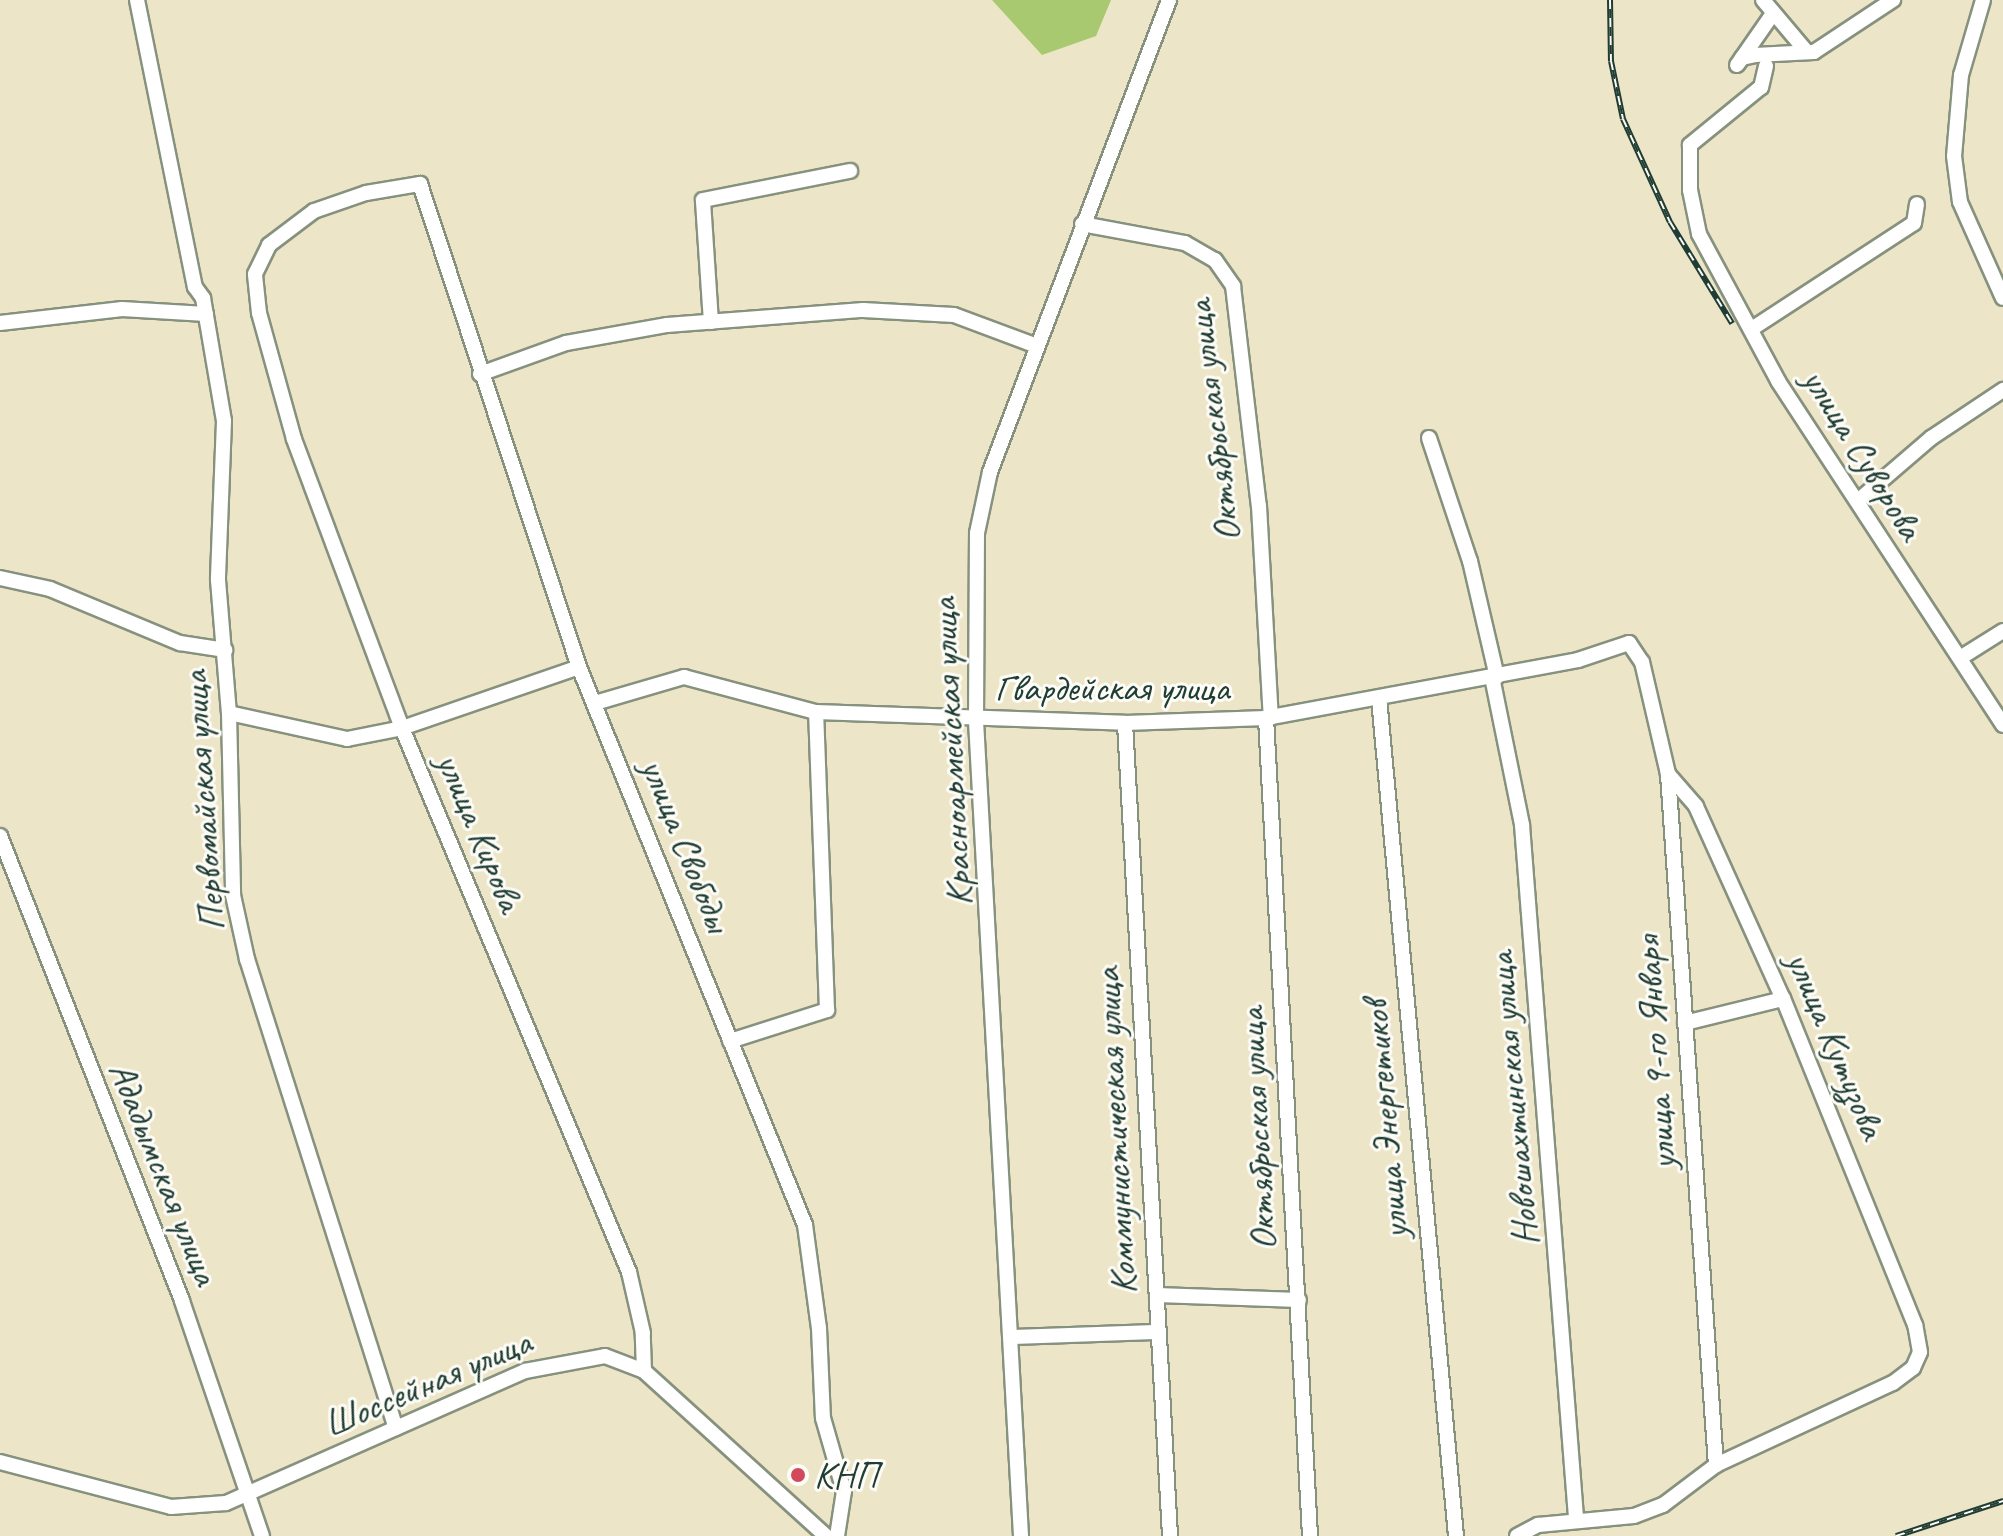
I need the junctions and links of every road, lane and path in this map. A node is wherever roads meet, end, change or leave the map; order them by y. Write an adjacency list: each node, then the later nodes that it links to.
1 (137, 0): 14 (street, Первомайская улица)
2 (1169, 0): 12 (street, Красноармейская улица)
3 (1763, 0): 6 (street)
4 (1893, 0): 7 (street)
5 (1983, 0): 13 (street)
6 (1772, 15): 7 (street); 7 (street)
7 (1807, 52)
8 (1766, 66): 17 (street, улица Суворова)
9 (850, 171): 15 (street)
10 (420, 184): 19 (street, улица Свободы); 38 (street, улица Кирова)
11 (1917, 204): 17 (street)
12 (1082, 224): 18 (street, Красноармейская улица); 34 (street, Октябрьская улица)
13 (2003, 298)
14 (206, 314): 16 (street); 26 (street, Первомайская улица)
15 (711, 322): 18 (street); 19 (street)
16 (0, 323)
17 (1753, 328): 22 (street, улица Суворова)
18 (1037, 346): 35 (street, Красноармейская улица)
19 (480, 374): 28 (street, улица Свободы)
20 (2003, 390): 22 (street)
21 (1429, 438): 29 (street, Новошахтинская улица)
22 (1860, 499): 27 (street, улица Суворова)
23 (0, 578): 26 (street)
24 (2003, 631): 27 (street)
25 (1629, 643): 29 (street, Гвардейская улица); 39 (street, улица 9-го Января)
26 (225, 650): 33 (street, Первомайская улица)
27 (1960, 658): 37 (street, улица Суворова)
28 (579, 667): 31 (street, улица Свободы); 38 (street)
29 (1494, 677): 30 (street, Гвардейская улица); 53 (street, Новошахтинская улица)
30 (1379, 698): 34 (street, Гвардейская улица); 60 (street, улица Энергетиков)
31 (595, 703): 32 (street, Гвардейская улица); 43 (street, улица Свободы)
32 (816, 712): 35 (street, Гвардейская улица); 43 (street)
33 (229, 713): 38 (street); 49 (street, Первомайская улица)
34 (1268, 718): 36 (street, Гвардейская улица); 45 (street, Октябрьская улица)
35 (976, 721): 36 (street, Гвардейская улица); 47 (street, Красноармейская улица)
36 (1125, 723): 44 (street, Коммунистическая улица)
37 (2003, 725)
38 (402, 728): 48 (street, улица Кирова)
39 (1668, 774): 41 (street, улица Кутузова); 42 (street, улица 9-го Января)
40 (0, 836): 52 (street, Ададымская улица)
41 (1783, 999): 42 (street); 51 (street, улица Кутузова)
42 (1685, 1023): 51 (street, улица 9-го Января)
43 (730, 1041): 56 (street, улица Свободы)
44 (1157, 1295): 45 (street); 46 (street, Коммунистическая улица)
45 (1299, 1300): 59 (street, Октябрьская улица)
46 (1155, 1332): 47 (street); 58 (street, Коммунистическая улица)
47 (1013, 1337): 57 (street, Красноармейская улица)
48 (644, 1371): 49 (street, Шоссейная улица); 55 (street, Шоссейная улица)
49 (396, 1428): 52 (street, Шоссейная улица)
50 (0, 1462): 52 (street, Шоссейная улица)
51 (1716, 1465): 53 (street)
52 (246, 1495): 54 (street, Ададымская улица)
53 (1576, 1518): 61 (street)
54 (262, 1536)
55 (826, 1536)
56 (837, 1536)
57 (1021, 1536)
58 (1170, 1536)
59 (1310, 1536)
60 (1456, 1536)
61 (1517, 1536)

